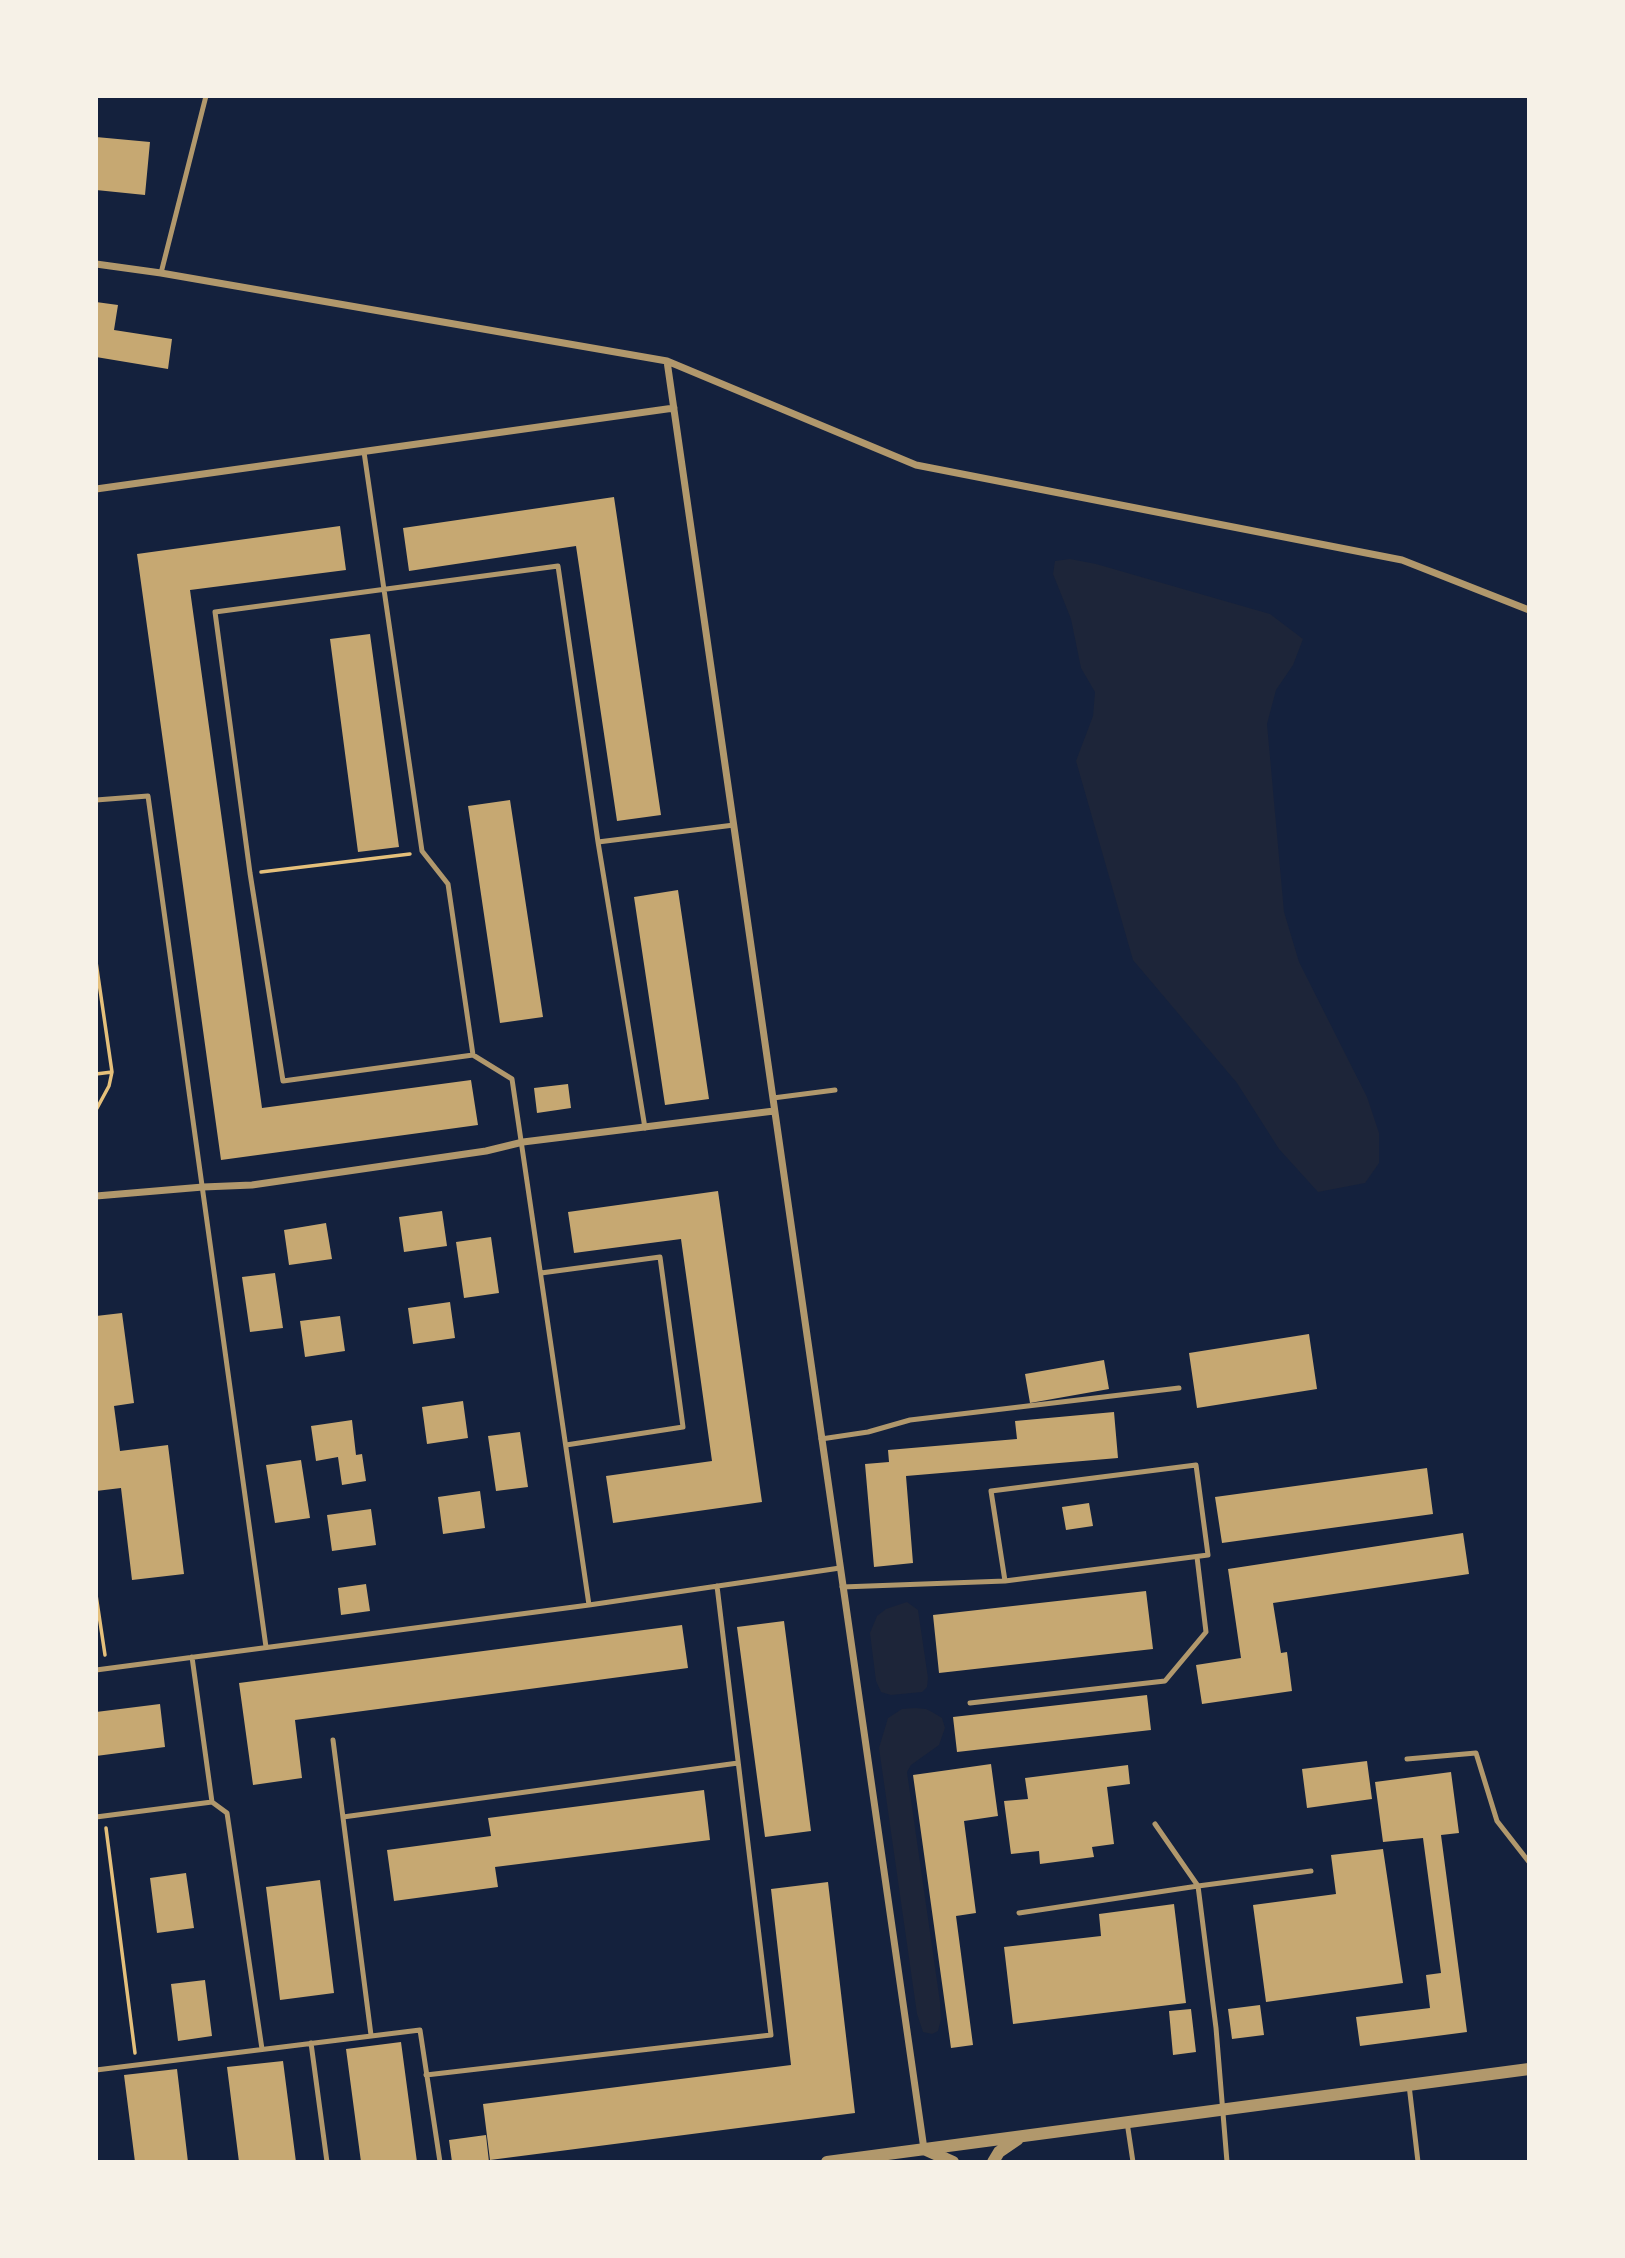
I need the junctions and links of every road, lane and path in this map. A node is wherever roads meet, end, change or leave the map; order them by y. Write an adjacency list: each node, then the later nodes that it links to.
1 (206, 96): 3 (lane)
2 (96, 264): 3 (street)
3 (161, 273): 4 (street)
4 (667, 361): 5 (street); 9 (street)
5 (674, 408): 6 (street); 11 (street)
6 (364, 452): 7 (street); 8 (lane)
7 (96, 489)
8 (384, 590): 12 (lane); 13 (lane); 14 (lane)
9 (1529, 610)
10 (96, 800): 25 (lane)
11 (734, 825): 12 (lane); 20 (street)
12 (598, 842): 23 (lane)
13 (422, 851): 14 (path); 16 (lane)
14 (250, 873): 16 (lane)
15 (96, 962): 17 (path)
16 (473, 1055): 24 (lane)
17 (112, 1072): 18 (path); 21 (path)
18 (96, 1074)
19 (835, 1090): 20 (lane)
20 (773, 1098): 22 (street)
21 (96, 1110)
22 (774, 1111): 23 (street); 29 (street)
23 (645, 1128): 24 (street)
24 (523, 1142): 25 (street); 27 (lane)
25 (203, 1186): 26 (street); 38 (lane)
26 (96, 1196)
27 (541, 1273): 30 (lane); 30 (lane)
28 (1179, 1388): 29 (lane)
29 (821, 1439): 32 (street)
30 (566, 1445): 37 (lane)
31 (1197, 1557): 33 (lane); 33 (lane); 42 (lane)
32 (840, 1568): 34 (lane); 35 (street)
33 (1005, 1581): 35 (lane)
34 (717, 1586): 37 (lane); 45 (lane)
35 (842, 1587): 66 (street)
36 (96, 1595): 40 (path)
37 (589, 1605): 38 (lane)
38 (266, 1647): 39 (lane)
39 (192, 1657): 40 (lane); 46 (lane)
40 (107, 1669): 41 (lane)
41 (96, 1670)
42 (970, 1703)
43 (333, 1740): 49 (lane)
44 (1407, 1759): 51 (lane)
45 (738, 1763): 49 (lane); 61 (lane)
46 (212, 1802): 47 (lane); 57 (lane)
47 (104, 1816): 48 (lane); 58 (path)
48 (96, 1817)
49 (343, 1817): 55 (lane)
50 (1155, 1824): 53 (lane)
51 (1529, 1862)
52 (1311, 1871): 53 (lane)
53 (1198, 1886): 54 (lane); 63 (lane)
54 (1019, 1913)
55 (371, 2035): 56 (lane); 61 (lane)
56 (311, 2043): 57 (lane); 67 (lane)
57 (262, 2049): 58 (lane)
58 (137, 2065): 60 (lane)
59 (1529, 2068): 62 (street)
60 (96, 2070)
61 (426, 2075): 68 (lane)
62 (1409, 2085): 63 (street); 74 (lane)
63 (1222, 2109): 64 (street); 73 (lane)
64 (1127, 2122): 65 (street); 72 (lane)
65 (1024, 2136): 66 (street); 71 (street)
66 (924, 2149): 69 (street); 70 (street)
67 (327, 2162)
68 (440, 2162)
69 (827, 2162)
70 (953, 2162)
71 (993, 2162)
72 (1133, 2162)
73 (1227, 2162)
74 (1418, 2162)

